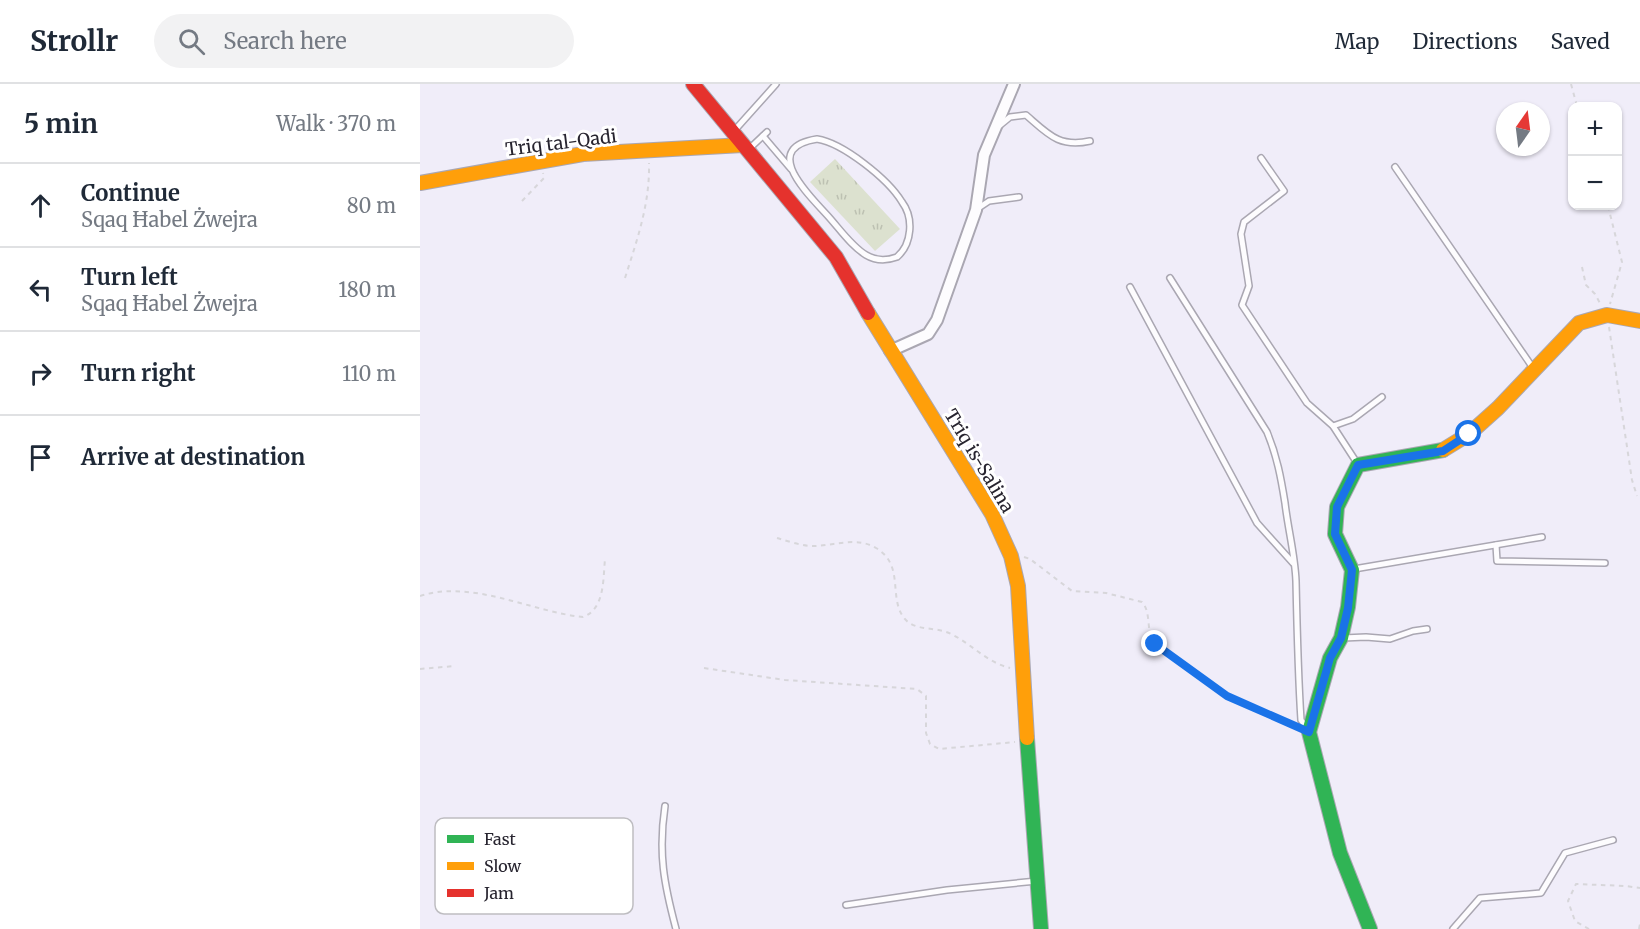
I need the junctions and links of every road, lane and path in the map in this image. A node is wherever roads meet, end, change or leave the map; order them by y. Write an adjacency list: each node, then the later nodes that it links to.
1 (693, 84): 7 (street, Triq is-Salina)
2 (776, 84): 7 (lane)
3 (1014, 84): 6 (street)
4 (1571, 84): 5 (path)
5 (1576, 102)
6 (994, 131): 8 (lane); 18 (street)
7 (733, 132): 9 (street, Triq is-Salina)
8 (1090, 141)
9 (746, 148): 10 (street, Triq tal-Qadi); 14 (lane); 26 (street, Triq is-Salina)
10 (648, 151): 12 (street, Triq tal-Qadi); 21 (path)
11 (1261, 158): 29 (lane)
12 (540, 162): 15 (street, Triq tal-Qadi); 17 (path)
13 (1395, 166): 27 (lane)
14 (791, 170): 14 (lane)
15 (420, 183)
16 (1019, 197): 18 (lane)
17 (522, 201)
18 (976, 210): 26 (street)
19 (1609, 210): 24 (path)
20 (1582, 267): 24 (path)
21 (625, 278)
22 (1170, 278): 38 (lane)
23 (1130, 287): 38 (lane)
24 (1607, 315): 25 (street); 27 (street); 31 (path)
25 (1640, 321)
26 (890, 351): 35 (street, Triq is-Salina)
27 (1534, 369): 30 (street)
28 (1382, 397): 29 (lane)
29 (1333, 426): 30 (lane)
30 (1358, 465): 39 (street)
31 (1637, 496)
32 (1542, 537): 34 (lane)
33 (777, 538): 44 (path)
34 (1496, 545): 37 (lane); 39 (lane)
35 (1011, 556): 44 (street, Triq is-Salina); 47 (path)
36 (605, 559): 40 (path)
37 (1605, 563)
38 (1294, 564): 47 (lane)
39 (1352, 570): 42 (street)
40 (420, 596)
41 (1427, 629): 42 (lane)
42 (1341, 638): 47 (street)
43 (455, 666): 46 (path)
44 (1022, 666): 48 (street, Triq is-Salina)
45 (704, 668): 48 (path)
46 (420, 669)
47 (1309, 732): 57 (street)
48 (1027, 742): 51 (street, Triq is-Salina)
49 (665, 806): 55 (lane)
50 (1613, 840): 58 (lane)
51 (1038, 881): 53 (lane); 56 (street, Triq is-Salina)
52 (1640, 888): 59 (path)
53 (846, 905)
54 (1640, 924): 60 (path)
55 (676, 929)
56 (1041, 929)
57 (1370, 929)
58 (1453, 929)
59 (1589, 929)
60 (1639, 929)

